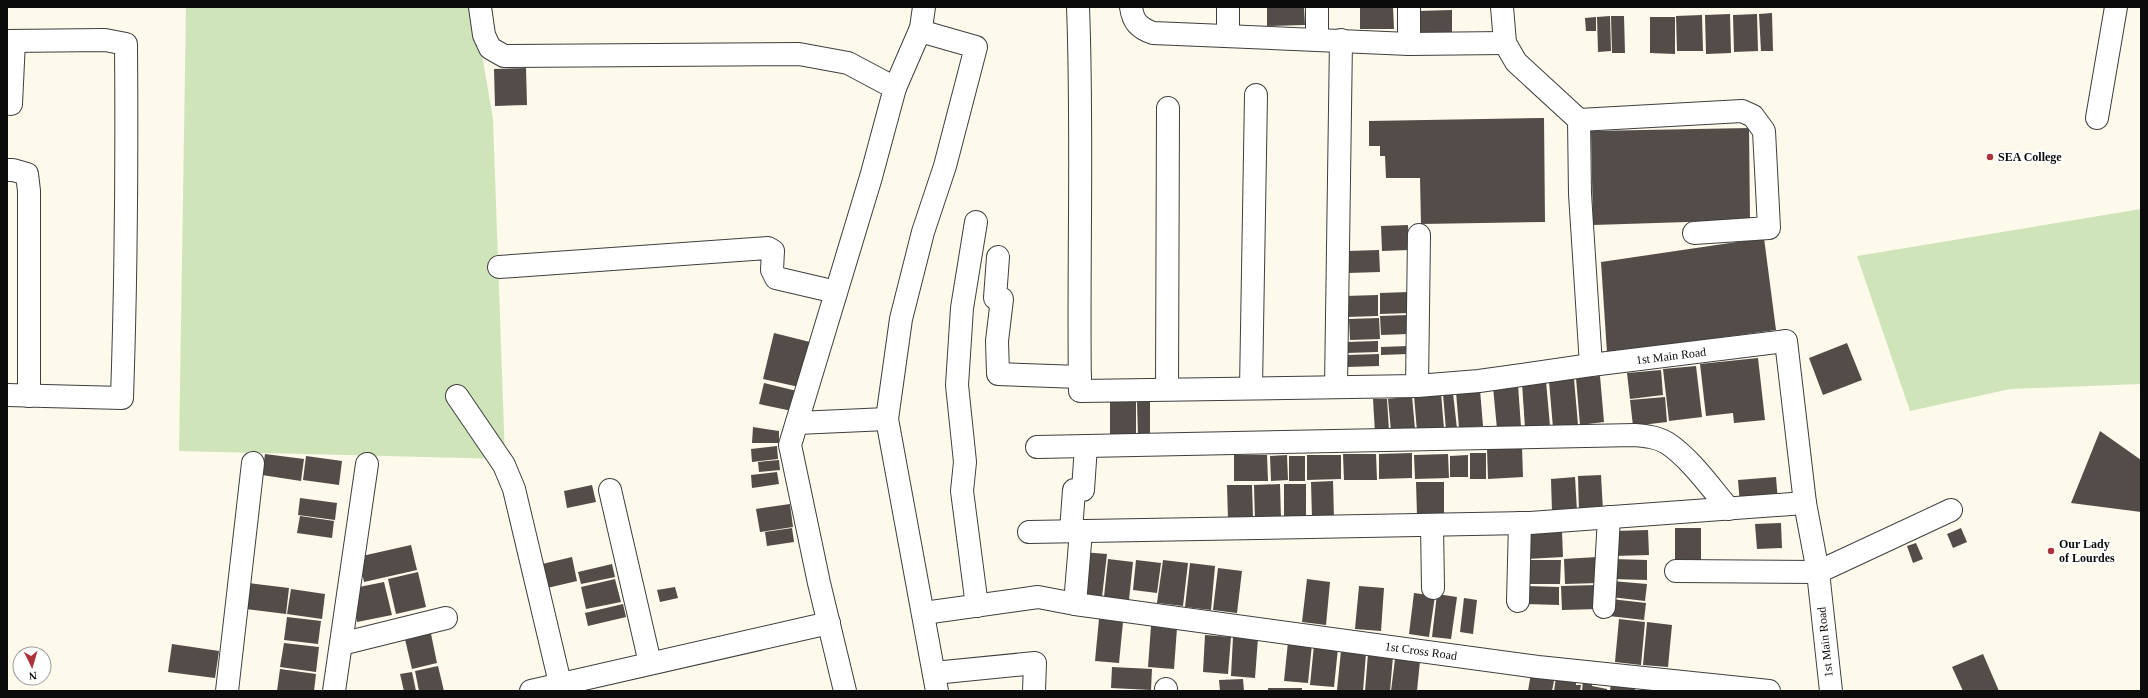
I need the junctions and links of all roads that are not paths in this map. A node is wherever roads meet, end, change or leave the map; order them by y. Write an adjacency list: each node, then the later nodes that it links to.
1 (480, 7): 17 (street)
2 (924, 7): 10 (street)
3 (1078, 7): 31 (street)
4 (1131, 7): 11 (street)
5 (1228, 7): 11 (street)
6 (1317, 7): 12 (street)
7 (1409, 7): 16 (street)
8 (1502, 7): 15 (street)
9 (2116, 7): 21 (street)
10 (920, 31): 17 (street); 39 (street)
11 (1228, 36): 12 (street)
12 (1317, 39): 13 (street)
13 (1341, 40): 16 (street); 33 (street)
14 (11, 41): 19 (street); 37 (street)
15 (1505, 43): 16 (street); 22 (street)
16 (1409, 44)
17 (895, 88): 29 (street)
18 (1256, 95): 34 (street)
19 (10, 104)
20 (1168, 108): 35 (street)
21 (2098, 118)
22 (1579, 120): 25 (street); 30 (street)
23 (7, 170): 37 (street)
24 (976, 222): 59 (street)
25 (1694, 233)
26 (1419, 235): 32 (street)
27 (998, 257): 31 (street)
28 (499, 267): 29 (street)
29 (836, 292): 40 (street)
30 (1592, 365): 32 (street); 46 (street, 1st Main Road)
31 (1080, 377): 35 (street)
32 (1417, 386): 33 (street)
33 (1336, 387): 34 (street)
34 (1251, 388): 35 (street)
35 (1167, 389)
36 (7, 396): 37 (street)
37 (29, 396)
38 (457, 396): 67 (street)
39 (887, 419): 40 (street); 61 (street)
40 (797, 423): 63 (street)
41 (1086, 446): 42 (street); 47 (street); 52 (street)
42 (1037, 447)
43 (253, 463): 68 (street)
44 (366, 464): 64 (street)
45 (610, 490): 65 (street)
46 (1805, 503): 47 (street); 55 (street, 1st Main Road)
47 (1729, 509): 49 (street)
48 (1951, 510): 55 (street)
49 (1609, 517): 50 (street); 60 (street)
50 (1520, 523): 51 (street); 57 (street)
51 (1432, 525): 52 (street); 56 (street)
52 (1076, 531): 53 (street); 58 (street)
53 (1029, 532)
54 (1676, 571): 55 (street)
55 (1818, 572): 74 (street, 1st Main Road)
56 (1433, 588)
57 (1518, 601)
58 (1075, 604): 59 (street, 1st Cross Road); 73 (street, 1st Cross Road)
59 (977, 606): 61 (street, 1st Cross Road)
60 (1604, 607)
61 (924, 613): 66 (street)
62 (446, 618): 64 (street)
63 (828, 623): 65 (street); 71 (street)
64 (341, 644): 69 (street)
65 (650, 663): 67 (street)
66 (935, 682): 72 (street)
67 (560, 683): 70 (street)
68 (227, 691)
69 (334, 691)
70 (531, 691)
71 (845, 691)
72 (1034, 691)
73 (1769, 691)
74 (1831, 691)

